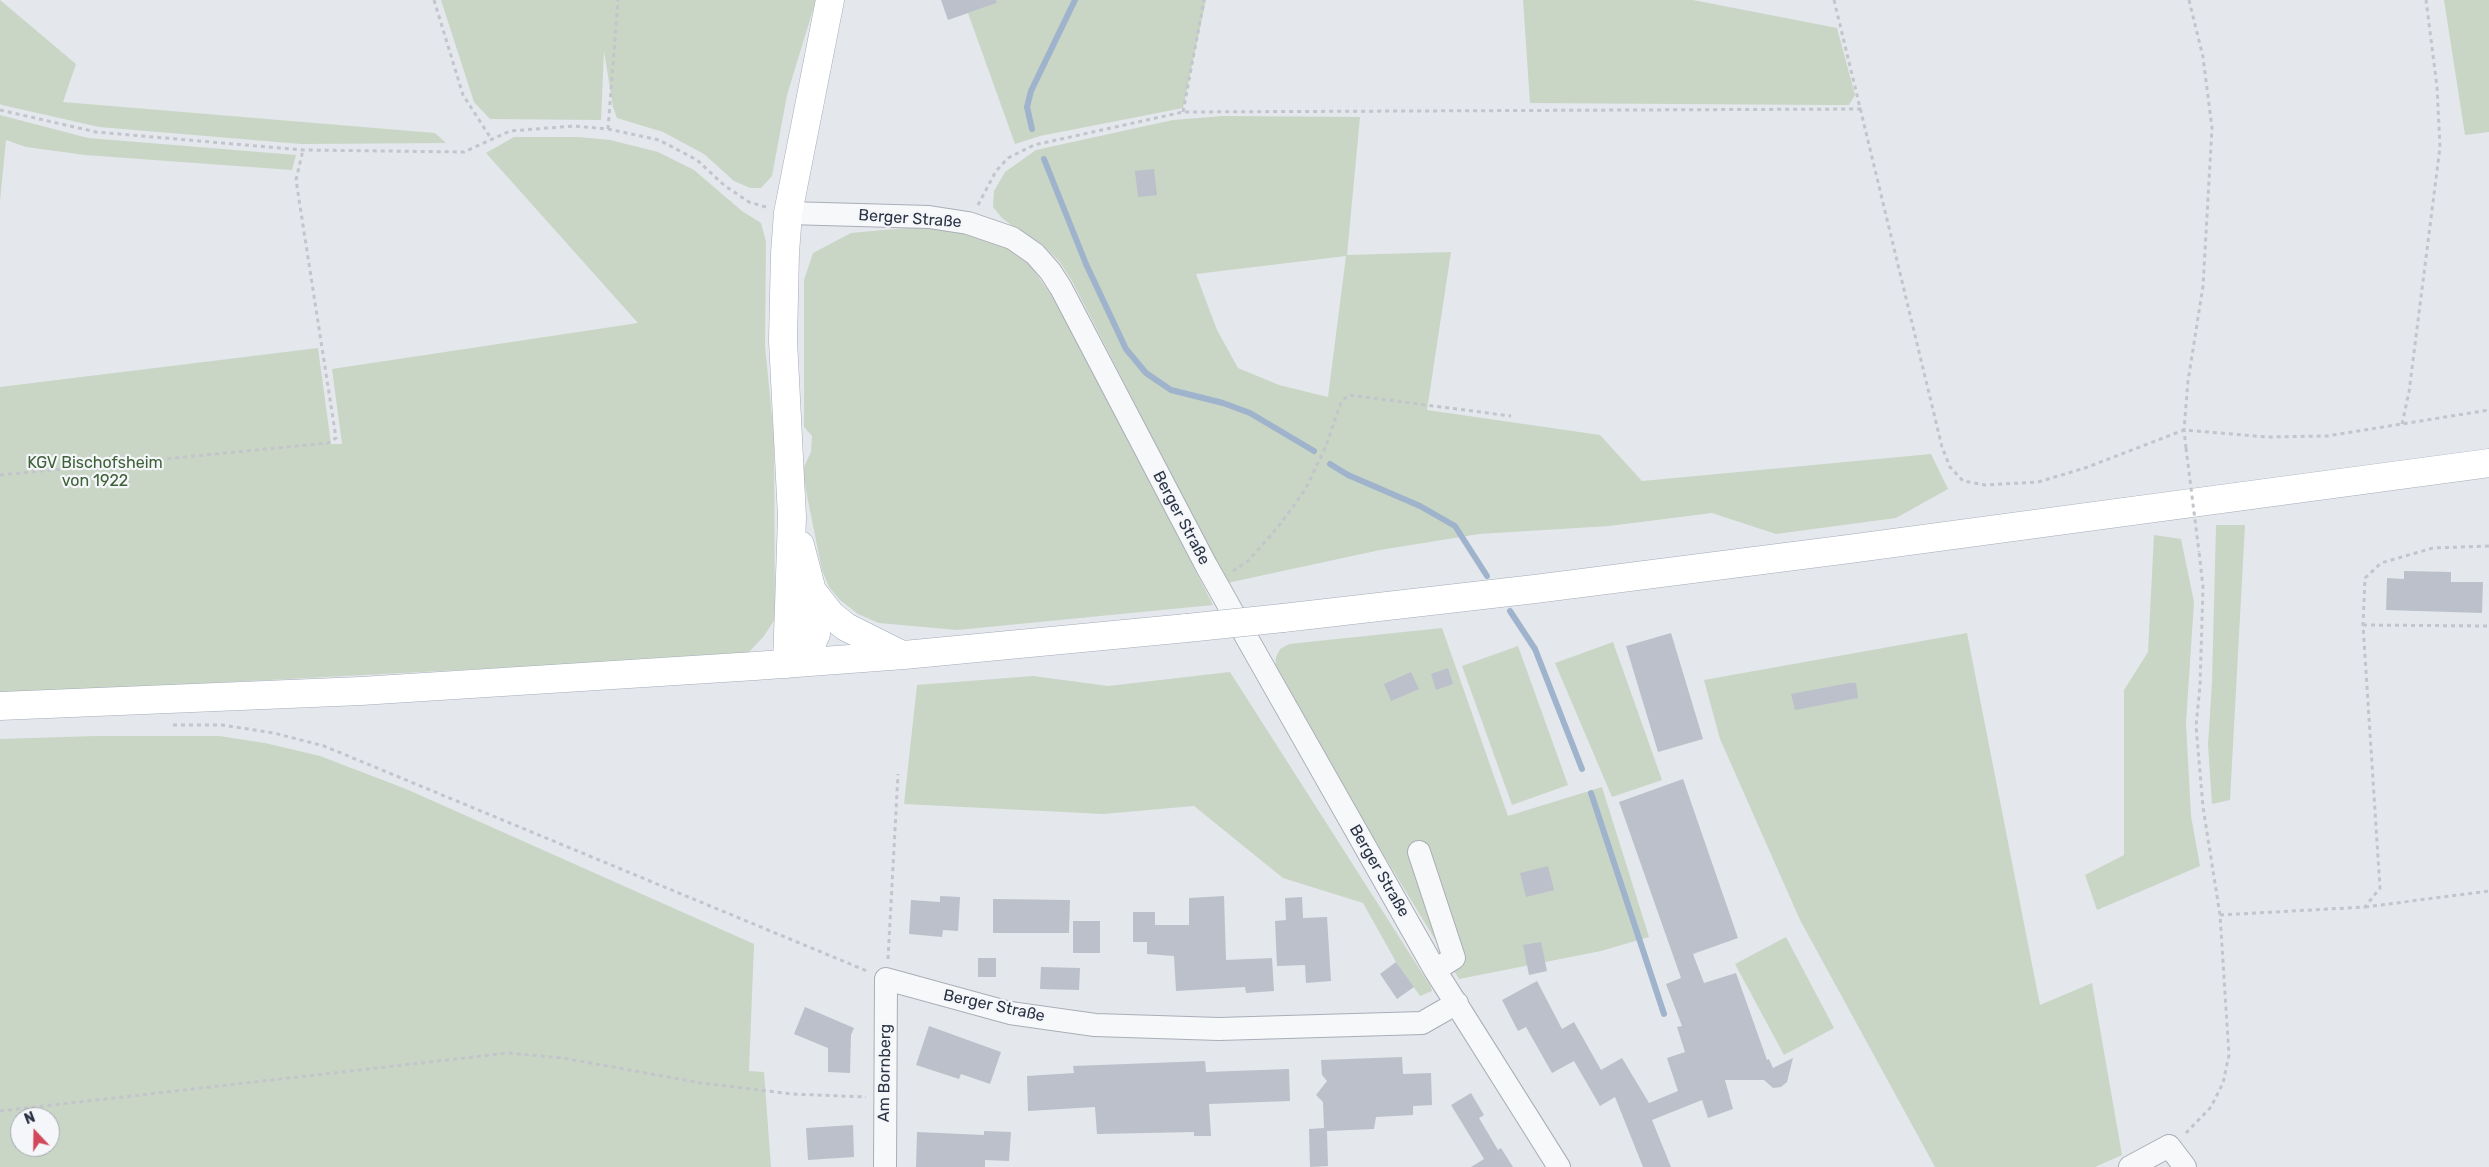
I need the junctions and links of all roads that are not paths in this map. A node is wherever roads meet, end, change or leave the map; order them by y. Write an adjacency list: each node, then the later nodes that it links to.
1 (830, 0): 2 (main road)
2 (788, 213): 4 (main road); 10 (street, Berger Straße)
3 (2489, 463): 6 (main road, bridge)
4 (792, 517): 5 (main road); 7 (main road)
5 (812, 591): 6 (main road); 7 (main road)
6 (904, 655): 7 (main road)
7 (787, 664): 8 (main road)
8 (0, 706)
9 (1419, 852): 10 (street)
10 (1435, 970): 12 (street, Berger Straße)
11 (886, 979): 12 (street, Berger Straße); 13 (street, Am Bornberg)
12 (1457, 1003): 14 (street, Berger Straße)
13 (885, 1167)
14 (1559, 1167)
15 (2130, 1167): 16 (street)
16 (2185, 1167)

